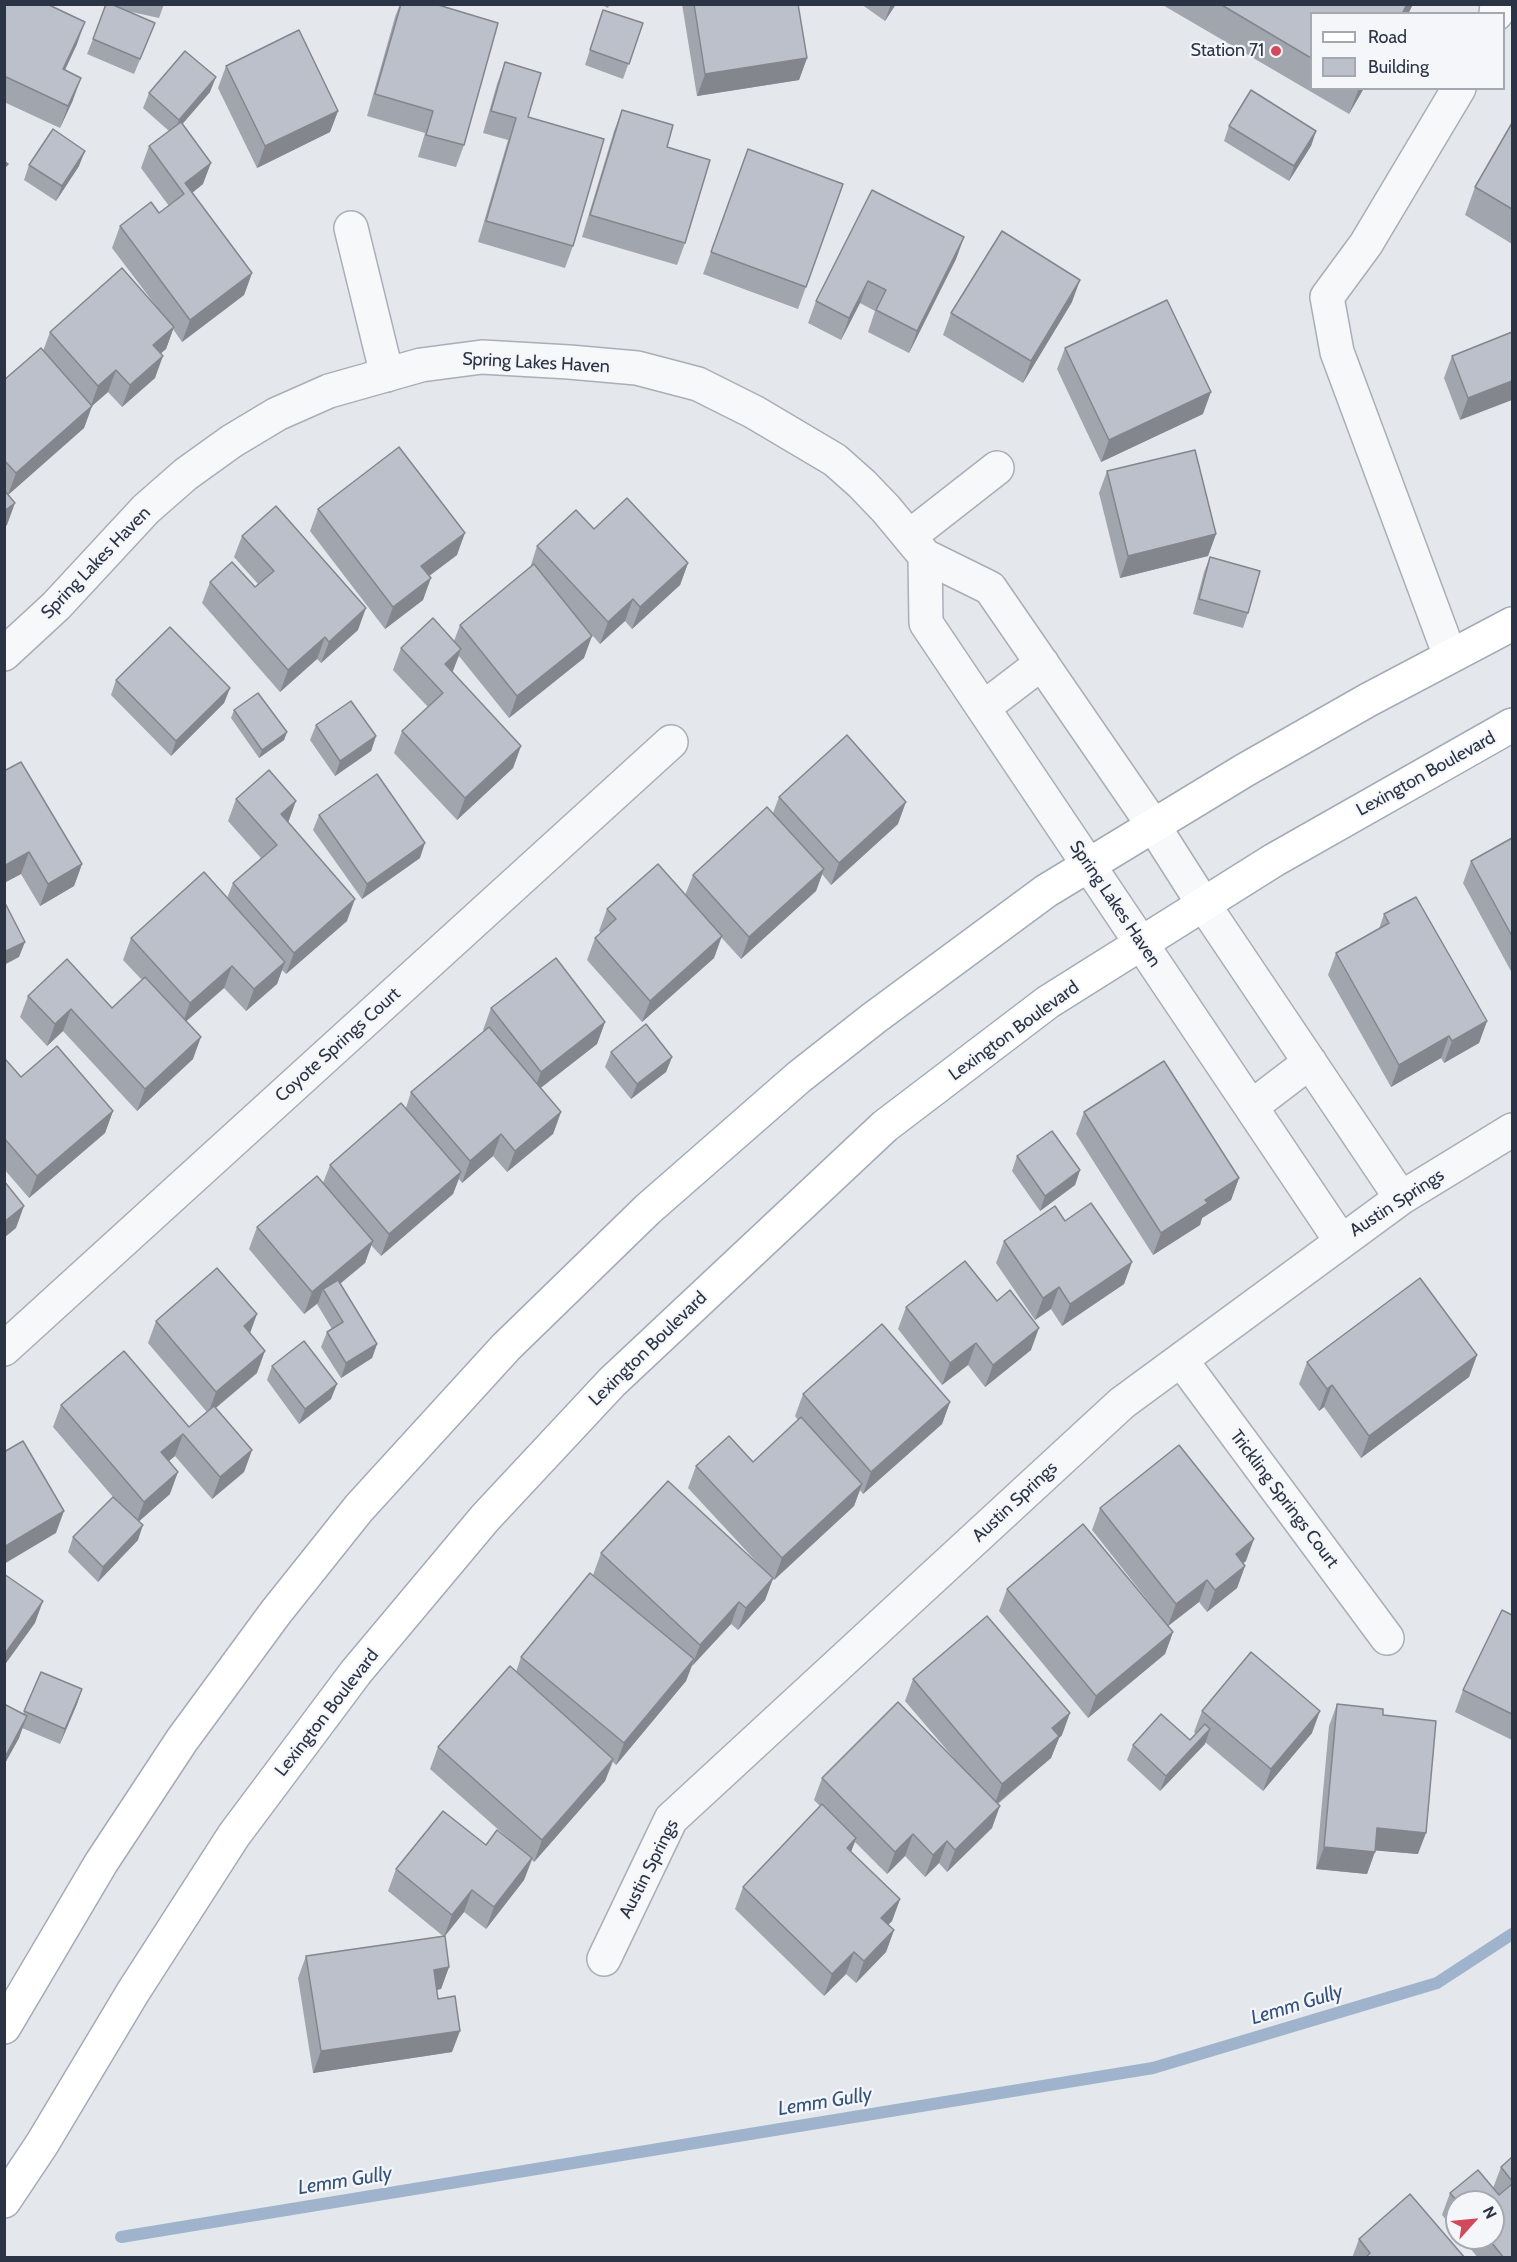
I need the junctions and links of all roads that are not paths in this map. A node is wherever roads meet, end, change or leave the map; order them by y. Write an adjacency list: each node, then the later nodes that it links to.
1 (1458, 90): 8 (street)
2 (351, 228): 3 (street)
3 (387, 375): 5 (street, Spring Lakes Haven); 7 (street, Spring Lakes Haven)
4 (997, 468): 5 (street)
5 (918, 546): 9 (street, Spring Lakes Haven); 10 (street, Spring Lakes Haven)
6 (1512, 624): 8 (main road)
7 (4, 654)
8 (1450, 656): 13 (main road)
9 (1042, 663): 10 (street); 13 (street, Spring Lakes Haven)
10 (983, 708): 14 (street, Spring Lakes Haven)
11 (1512, 725): 15 (main road, Lexington Boulevard)
12 (671, 741): 22 (street, Coyote Springs Court)
13 (1153, 825): 14 (main road); 15 (street, Spring Lakes Haven)
14 (1088, 865): 16 (street, Spring Lakes Haven); 26 (main road)
15 (1204, 905): 16 (main road, Lexington Boulevard); 17 (street, Spring Lakes Haven)
16 (1141, 944): 18 (street, Spring Lakes Haven); 27 (main road, Lexington Boulevard)
17 (1310, 1062): 18 (street); 20 (street, Spring Lakes Haven)
18 (1251, 1107): 21 (street, Spring Lakes Haven)
19 (1512, 1130): 20 (street, Austin Springs)
20 (1401, 1198): 21 (street, Austin Springs)
21 (1341, 1241): 23 (street, Austin Springs)
22 (4, 1349)
23 (1181, 1360): 24 (street, Trickling Springs Court); 25 (street, Austin Springs)
24 (1387, 1638)
25 (604, 1959)
26 (4, 2027)
27 (4, 2201)

